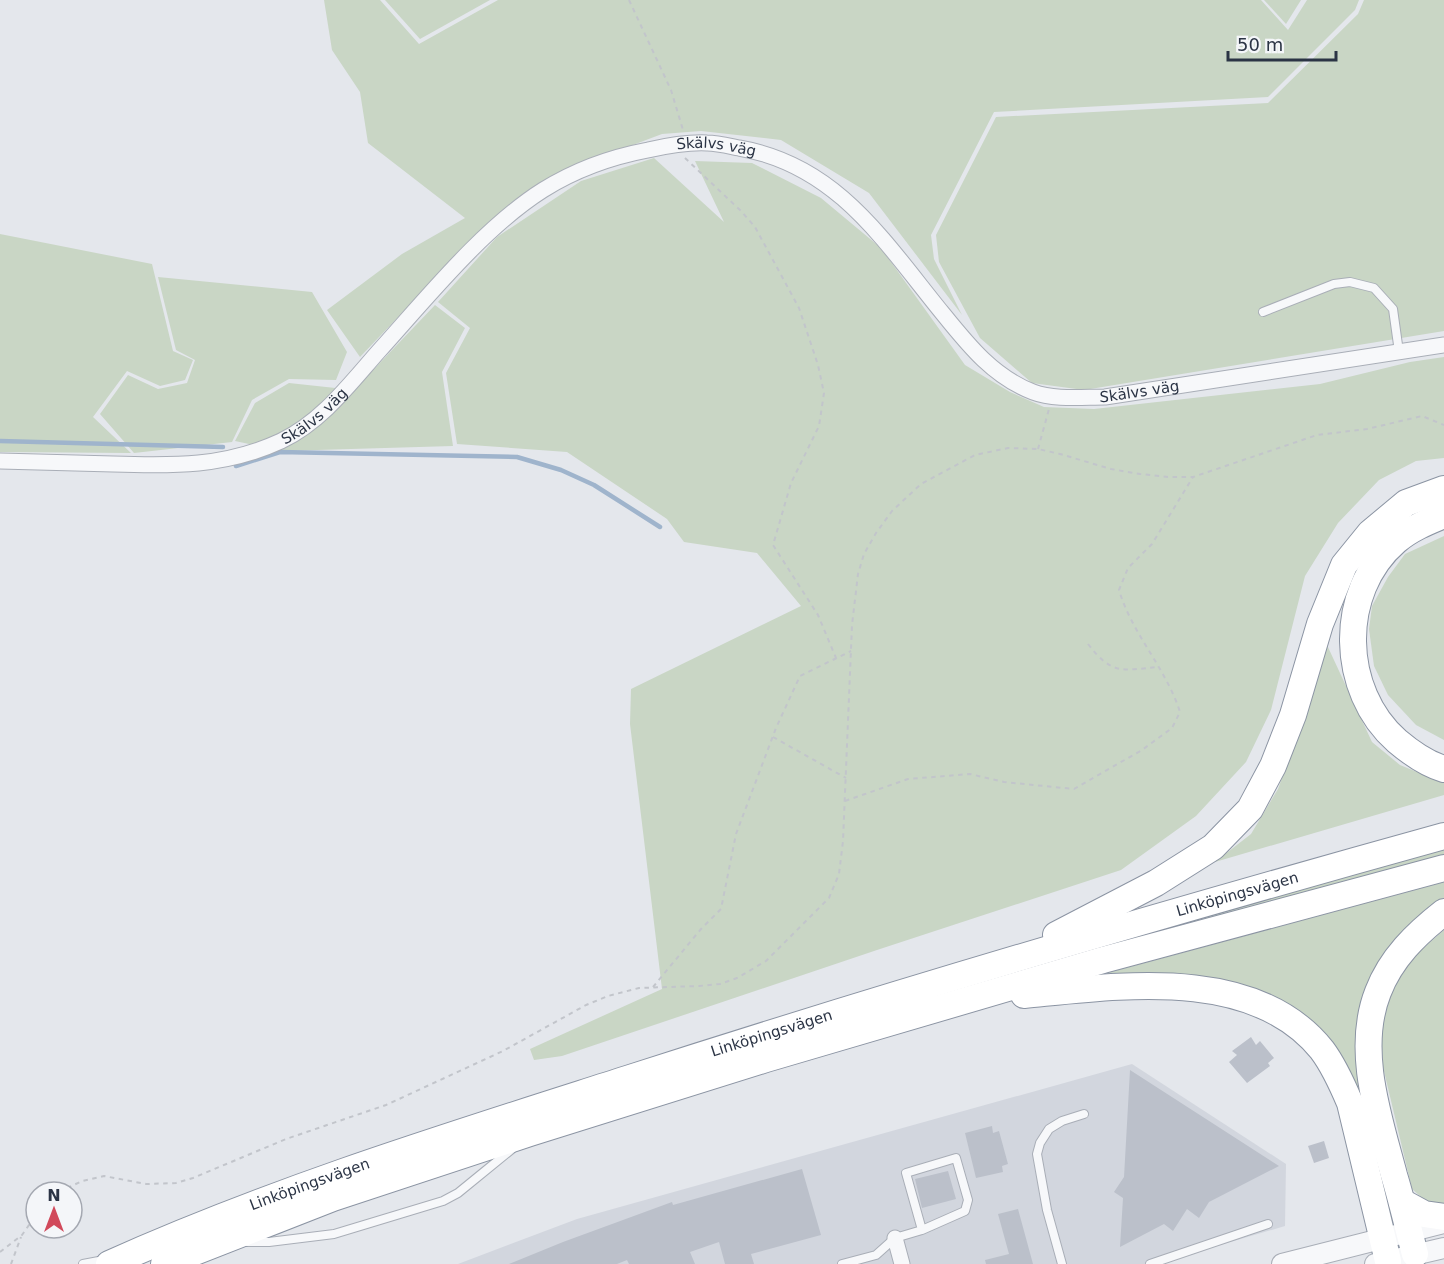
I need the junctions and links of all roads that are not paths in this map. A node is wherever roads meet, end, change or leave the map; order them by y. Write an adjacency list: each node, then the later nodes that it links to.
1 (1263, 312): 3 (lane)
2 (1444, 345): 3 (street, Skälvs väg)
3 (1399, 352): 4 (street, Skälvs väg)
4 (0, 461)
5 (1444, 489): 11 (highway)
6 (1444, 515): 7 (highway)
7 (1444, 769)
8 (1444, 836): 11 (highway, Linköpingsvägen)
9 (1444, 868): 12 (highway, Linköpingsvägen)
10 (1444, 912): 15 (highway)
11 (1000, 963): 25 (highway, Linköpingsvägen)
12 (967, 1000): 14 (highway, Linköpingsvägen); 24 (highway)
13 (1084, 1114): 30 (lane)
14 (530, 1133): 21 (highway, Linköpingsvägen); 21 (lane)
15 (1402, 1202): 16 (highway); 22 (highway)
16 (1444, 1217)
17 (1444, 1223): 22 (street)
18 (1268, 1224): 31 (lane)
19 (922, 1230): 19 (lane); 20 (lane)
20 (895, 1238): 28 (lane); 29 (street)
21 (215, 1243): 27 (highway, Linköpingsvägen)
22 (1412, 1243): 23 (street); 24 (street)
23 (1444, 1248)
24 (1382, 1254): 32 (street)
25 (119, 1260): 26 (lane)
26 (83, 1264)
27 (164, 1264)
28 (842, 1264)
29 (902, 1264)
30 (1062, 1264)
31 (1150, 1264)
32 (1282, 1264)

